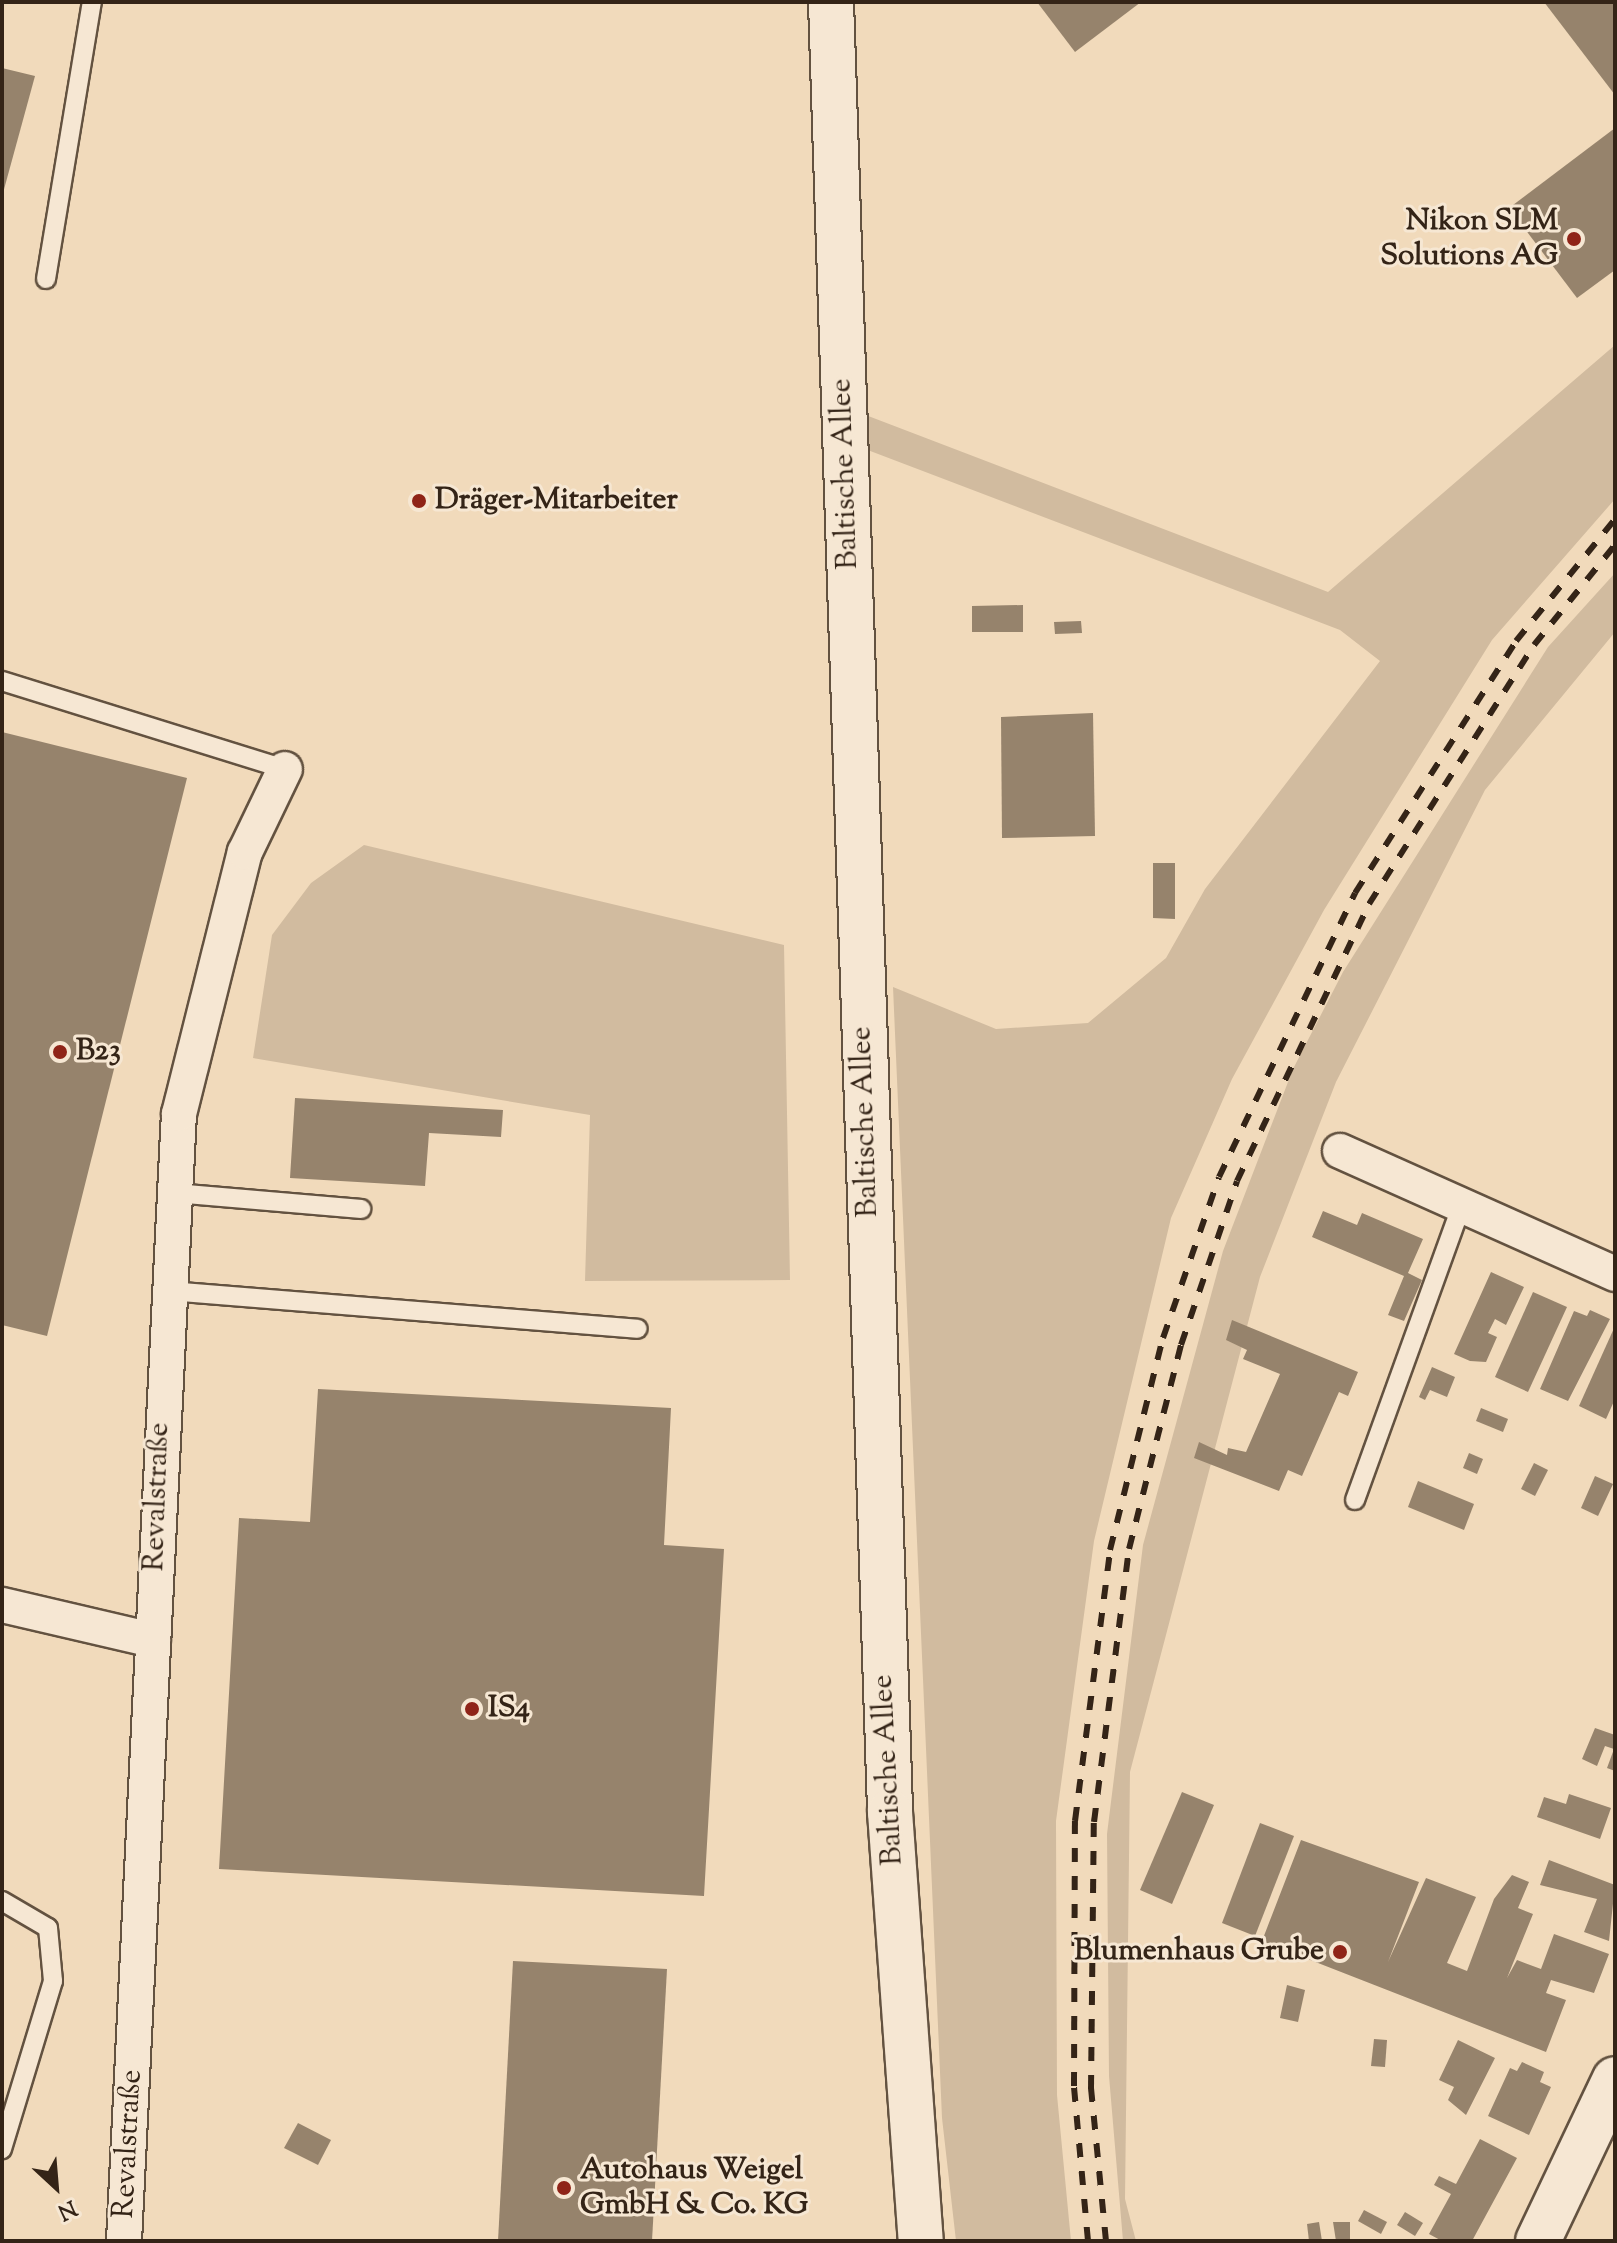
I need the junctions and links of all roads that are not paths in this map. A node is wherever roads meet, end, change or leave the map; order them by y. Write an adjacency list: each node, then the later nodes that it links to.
1 (92, 2): 3 (lane)
2 (831, 2): 20 (main road, Baltische Allee)
3 (46, 279)
4 (2, 681): 5 (lane)
5 (285, 769): 7 (street, Revalstraße)
6 (1340, 1151): 8 (street)
7 (175, 1193): 9 (lane); 11 (street, Revalstraße)
8 (1463, 1201): 10 (street); 13 (lane)
9 (361, 1209)
10 (1615, 1274)
11 (169, 1291): 12 (lane); 15 (street, Revalstraße)
12 (637, 1329)
13 (1355, 1500)
14 (2, 1605): 15 (street)
15 (153, 1640): 19 (street, Revalstraße)
16 (2, 1901): 18 (lane)
17 (1615, 2079): 21 (main road)
18 (2, 2149)
19 (124, 2241)
20 (921, 2241)
21 (1538, 2241)

